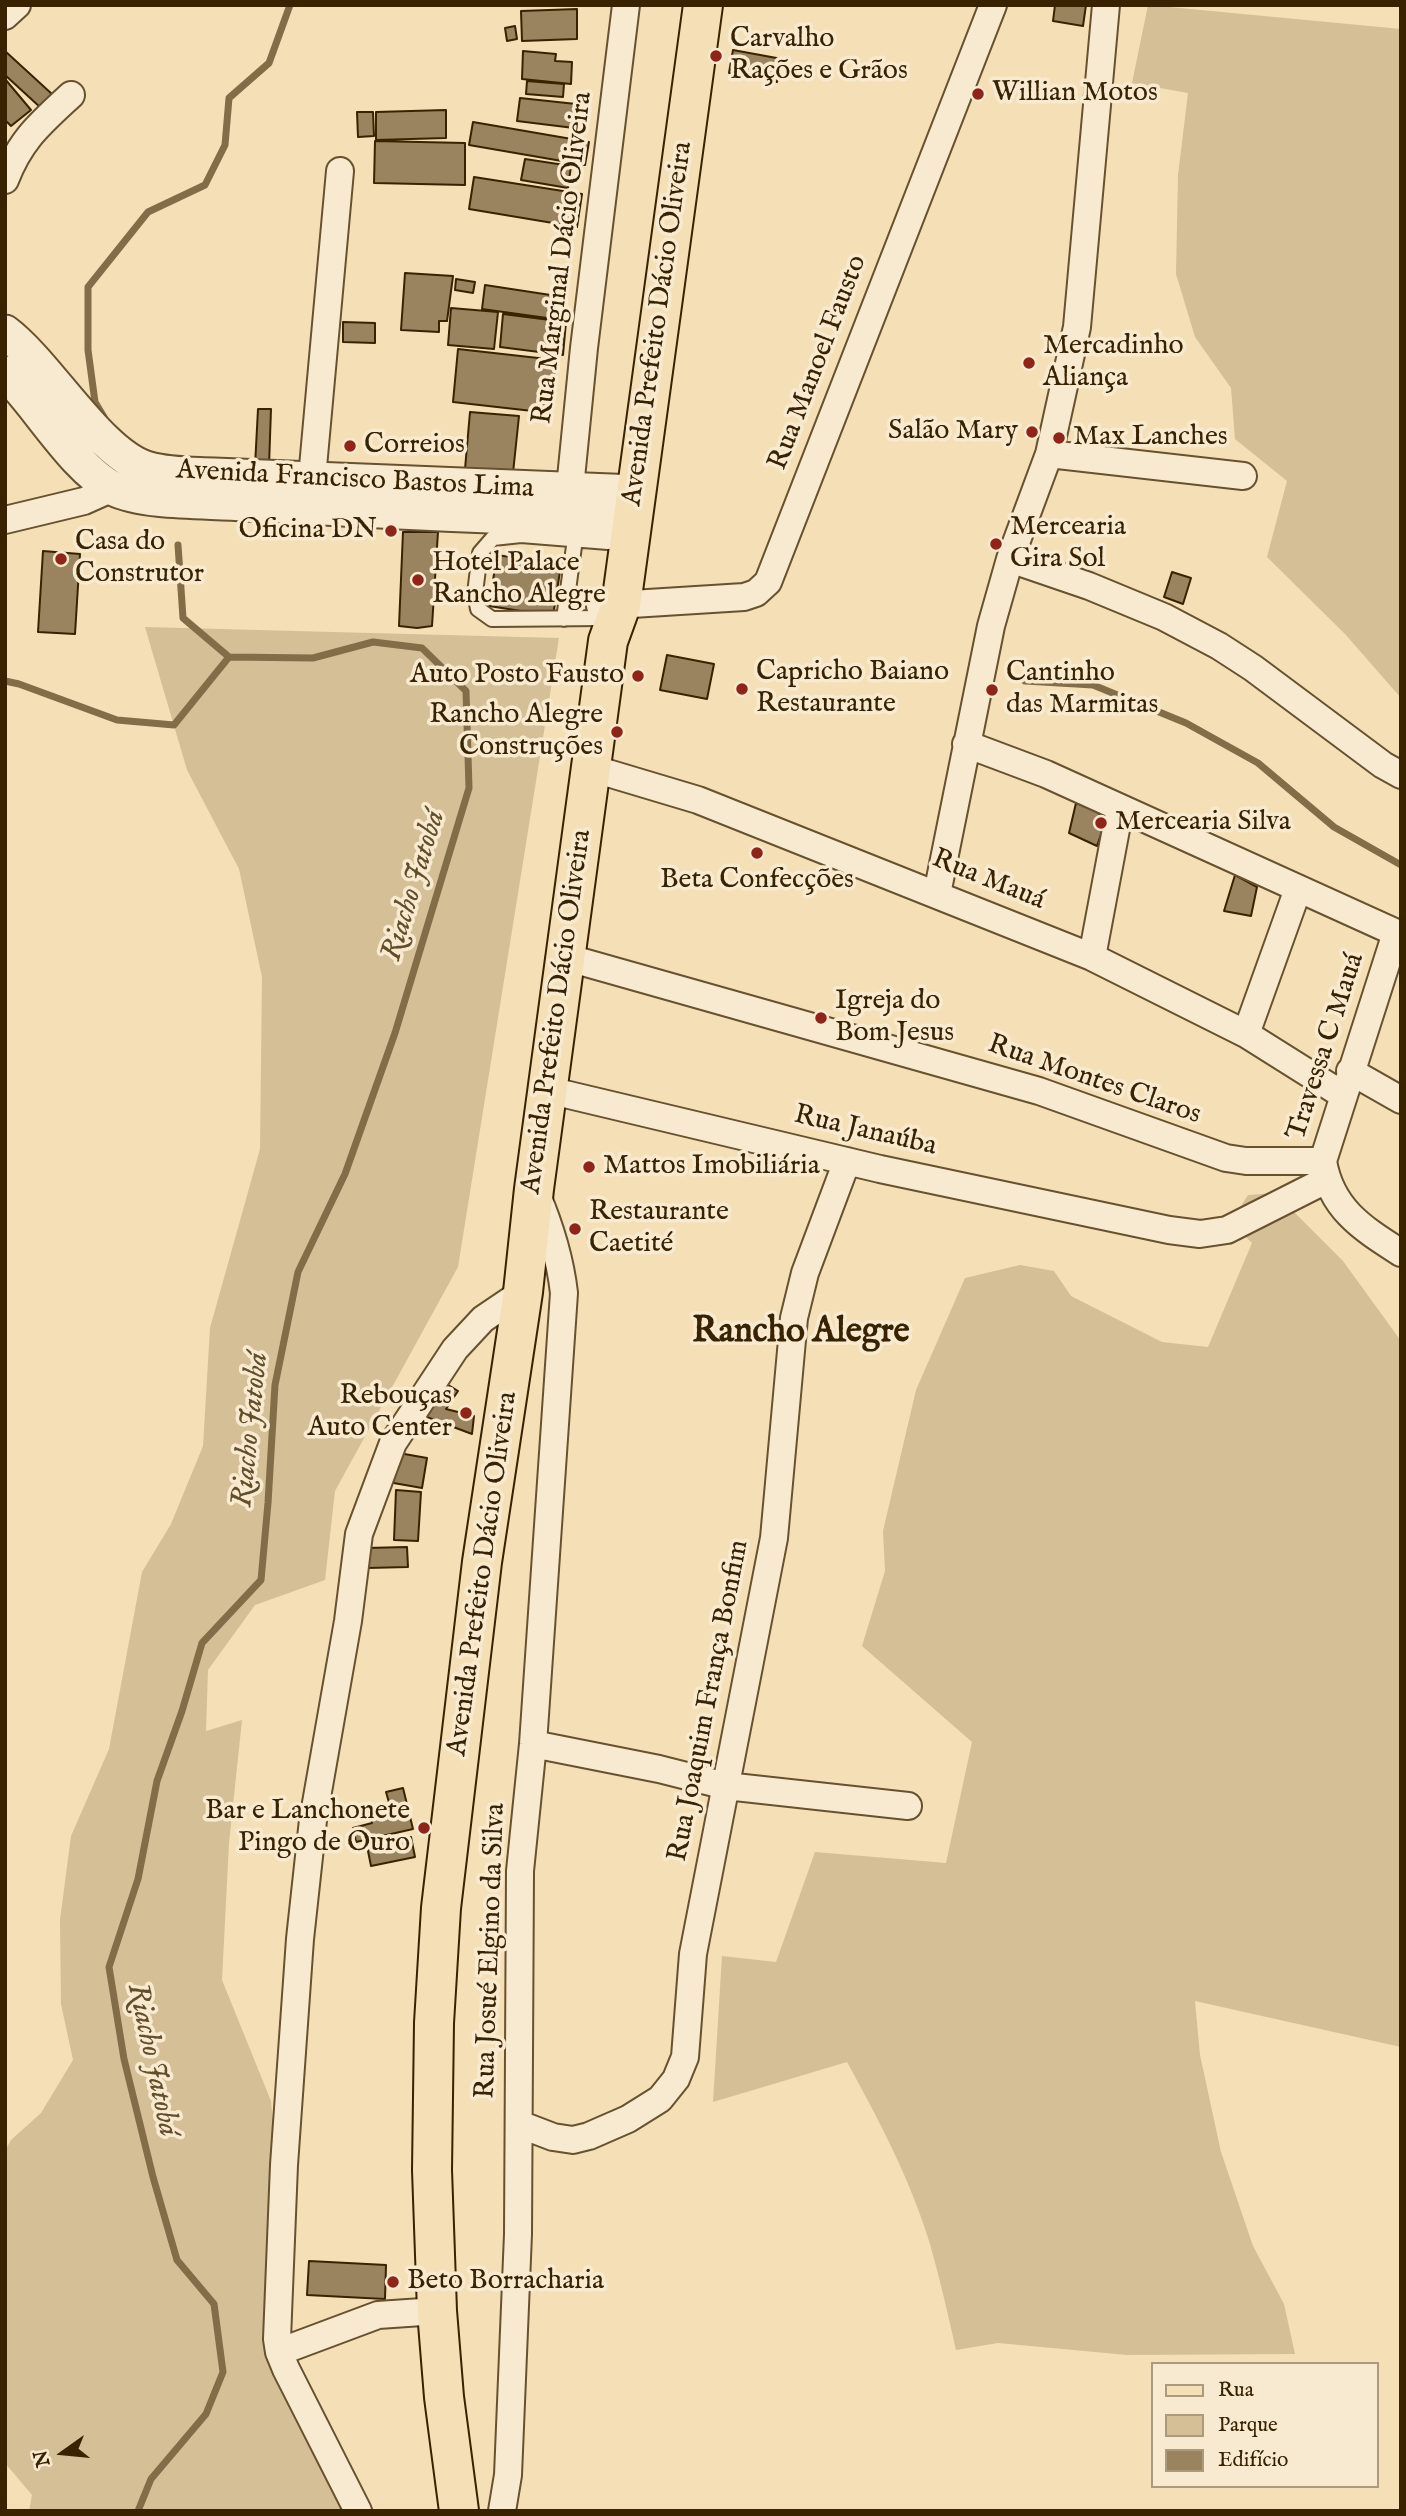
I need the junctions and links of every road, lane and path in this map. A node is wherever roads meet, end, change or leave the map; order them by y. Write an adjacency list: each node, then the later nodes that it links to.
1 (17, 5): 7 (street)
2 (626, 5): 17 (street, Rua Marginal Dácio Oliveira)
3 (681, 5): 17 (main road, Avenida Prefeito Dácio Oliveira)
4 (703, 5): 17 (main road, Avenida Prefeito Dácio Oliveira)
5 (993, 5): 20 (street, Rua Manoel Fausto)
6 (1106, 5): 13 (street)
7 (5, 16)
8 (71, 95): 10 (street)
9 (340, 171): 16 (street)
10 (5, 180)
11 (5, 332): 15 (street, Avenida Francisco Bastos Lima)
12 (5, 373): 15 (street, Avenida Francisco Bastos Lima)
13 (1049, 454): 14 (street); 19 (street)
14 (1243, 476)
15 (130, 479): 16 (street, Avenida Francisco Bastos Lima); 16 (street, Avenida Francisco Bastos Lima); 18 (street)
16 (334, 489): 17 (street, Avenida Francisco Bastos Lima)
17 (602, 515): 20 (main road, Avenida Prefeito Dácio Oliveira); 21 (lane); 21 (lane)
18 (5, 520)
19 (1010, 559): 22 (street); 24 (street)
20 (608, 617): 21 (lane); 23 (main road, Avenida Prefeito Dácio Oliveira)
21 (564, 619)
22 (966, 744): 25 (street); 27 (street)
23 (591, 768): 27 (street, Rua Mauá); 29 (main road, Avenida Prefeito Dácio Oliveira)
24 (1401, 775)
25 (1120, 808): 26 (street); 30 (street)
26 (1298, 889): 28 (street); 31 (street)
27 (937, 894): 30 (street, Rua Mauá)
28 (1398, 934): 32 (street, Travessa C Mauá)
29 (565, 957): 33 (main road, Avenida Prefeito Dácio Oliveira); 36 (street, Rua Montes Claros)
30 (1092, 957): 31 (street, Rua Mauá)
31 (1246, 1034): 32 (street, Rua Mauá)
32 (1346, 1083): 34 (street, Rua Mauá); 36 (street, Travessa C Mauá)
33 (548, 1090): 35 (street, Rua Janaúba); 37 (main road, Avenida Prefeito Dácio Oliveira)
34 (1401, 1100)
35 (847, 1161): 36 (street, Rua Janaúba); 41 (street, Rua Joaquim França Bonfim)
36 (1324, 1170): 38 (street)
37 (534, 1189): 39 (main road, Avenida Prefeito Dácio Oliveira); 40 (street, Rua Josué Elgino da Silva)
38 (1401, 1253)
39 (523, 1292): 44 (main road, Avenida Prefeito Dácio Oliveira); 45 (street)
40 (533, 1744): 41 (street); 43 (street, Rua Josué Elgino da Silva)
41 (726, 1786): 42 (street); 43 (street, Rua Joaquim França Bonfim)
42 (908, 1806)
43 (519, 2124): 48 (street, Rua Josué Elgino da Silva)
44 (437, 2311): 45 (street); 47 (main road, Avenida Prefeito Dácio Oliveira)
45 (279, 2352): 46 (street)
46 (358, 2511)
47 (459, 2511)
48 (502, 2511)

